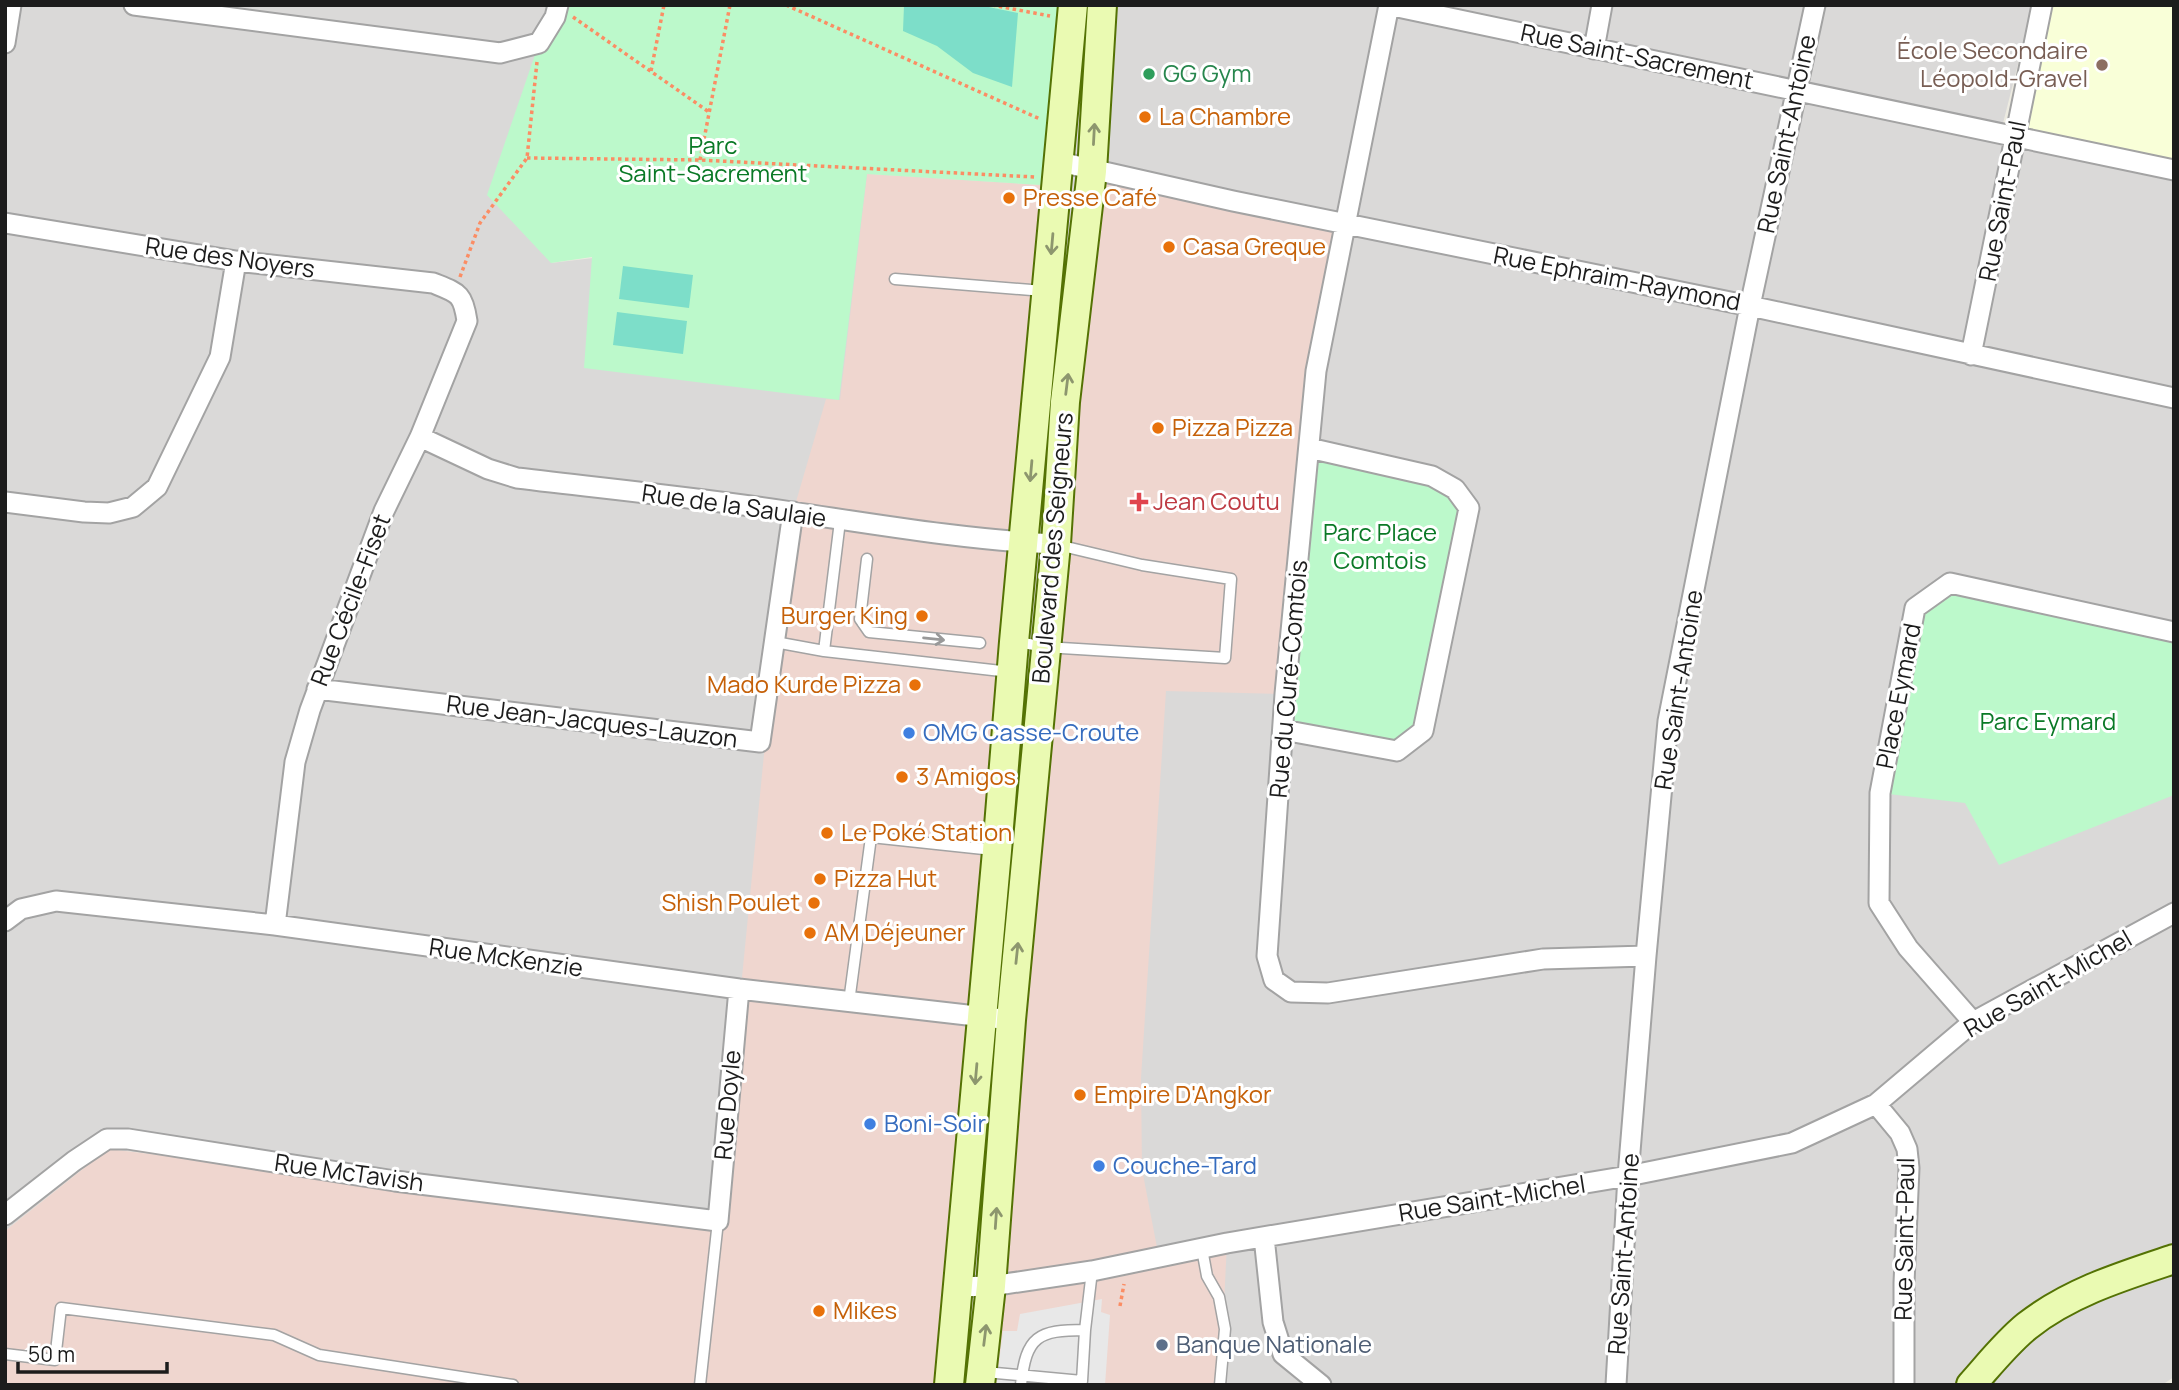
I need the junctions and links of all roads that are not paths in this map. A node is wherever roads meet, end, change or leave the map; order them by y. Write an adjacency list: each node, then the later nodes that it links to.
1 (10, 5): 10 (street)
2 (134, 5): 8 (street)
3 (1102, 5): 16 (main road, Boulevard des Seigneurs, one-way to 3)
4 (1389, 5): 11 (street, Rue Saint-Sacrement); 18 (street, Rue du Curé-Comtois)
5 (1602, 5): 11 (street)
6 (1815, 5): 12 (street, Rue Saint-Antoine)
7 (2042, 5): 13 (street, Rue Saint-Paul)
8 (558, 6)
9 (1064, 11): 14 (main road, Boulevard des Seigneurs)
10 (5, 43)
11 (1594, 48): 12 (street, Rue Saint-Sacrement)
12 (1796, 90): 13 (street, Rue Saint-Sacrement); 23 (street, Rue Saint-Antoine)
13 (2016, 136): 15 (street, Rue Saint-Sacrement); 24 (street, Rue Saint-Paul)
14 (1050, 169): 16 (street, Rue Ephraim-Raymond); 22 (main road, Boulevard des Seigneurs, one-way to 22)
15 (2174, 170)
16 (1092, 171): 18 (street, Rue Ephraim-Raymond); 32 (main road, Boulevard des Seigneurs, one-way to 16)
17 (5, 223): 19 (street, Rue des Noyers)
18 (1347, 224): 23 (street, Rue Ephraim-Raymond); 27 (street, Rue du Curé-Comtois)
19 (236, 261): 21 (street, Rue des Noyers); 28 (street)
20 (895, 279): 22 (lane)
21 (455, 292): 26 (street, Rue Cécile-Fiset)
22 (1048, 292): 31 (main road, Boulevard des Seigneurs, one-way to 31)
23 (1750, 306): 24 (street, Rue Ephraim-Raymond); 47 (street, Rue Saint-Antoine)
24 (1971, 355): 25 (street, Rue Ephraim-Raymond)
25 (2174, 398)
26 (420, 437): 29 (street, Rue de la Saulaie); 41 (street, Rue Cécile-Fiset)
27 (1309, 448): 42 (street, Rue du Curé-Comtois); 42 (street)
28 (5, 502)
29 (793, 512): 30 (street, Rue de la Saulaie); 35 (street, Rue Jean-Jacques-Lauzon)
30 (840, 520): 31 (street, Rue de la Saulaie); 39 (lane)
31 (1024, 543): 32 (street, Rue de la Saulaie); 36 (main road, Boulevard des Seigneurs)
32 (1056, 544): 38 (main road, Boulevard des Seigneurs); 38 (lane)
33 (867, 559): 37 (lane, one-way to 37)
34 (2174, 632): 52 (street, Place Eymard)
35 (775, 642): 39 (lane); 41 (street, Rue Jean-Jacques-Lauzon)
36 (1014, 642): 38 (lane); 40 (main road, Boulevard des Seigneurs)
37 (980, 643)
38 (1045, 647): 51 (main road, Boulevard des Seigneurs, one-way to 38)
39 (824, 651): 40 (lane)
40 (1012, 672): 43 (main road, Boulevard des Seigneurs)
41 (317, 689): 46 (street, Rue Cécile-Fiset)
42 (1283, 730): 47 (street, Rue du Curé-Comtois)
43 (997, 851): 49 (lane); 50 (main road, Boulevard des Seigneurs)
44 (2174, 913): 52 (street, Rue Saint-Michel)
45 (5, 921): 46 (street, Rue McKenzie)
46 (275, 925): 48 (street, Rue McKenzie)
47 (1646, 956): 54 (street, Rue Saint-Antoine)
48 (739, 989): 49 (street, Rue McKenzie); 56 (street, Rue Doyle)
49 (849, 1002): 50 (street, Rue McKenzie)
50 (981, 1018): 51 (street, Rue McKenzie); 62 (main road, Boulevard des Seigneurs, one-way to 62)
51 (1011, 1020): 61 (main road, Boulevard des Seigneurs, one-way to 51)
52 (1973, 1022): 53 (street, Rue Saint-Michel)
53 (1876, 1104): 54 (street, Rue Saint-Michel); 74 (street, Rue Saint-Paul)
54 (1628, 1176): 57 (street, Rue Saint-Michel); 73 (street, Rue Saint-Antoine)
55 (5, 1215): 56 (street, Rue McTavish)
56 (718, 1221): 69 (lane)
57 (1264, 1237): 58 (street, Rue Saint-Michel); 72 (street)
58 (1202, 1249): 60 (street, Rue Saint-Michel); 71 (lane)
59 (2174, 1259): 75 (main road)
60 (1092, 1271): 61 (street, Rue Saint-Michel); 63 (lane)
61 (991, 1286): 62 (street, Rue Saint-Michel); 65 (main road, Boulevard des Seigneurs, one-way to 61)
62 (957, 1287): 70 (main road, Boulevard des Seigneurs)
63 (1085, 1330): 66 (lane); 67 (lane)
64 (5, 1354): 68 (lane)
65 (980, 1378): 66 (lane)
66 (1021, 1380): 67 (lane)
67 (1081, 1383)
68 (513, 1385)
69 (701, 1385)
70 (949, 1385)
71 (1220, 1385)
72 (1321, 1385)
73 (1616, 1385)
74 (1904, 1385)
75 (1971, 1385)

